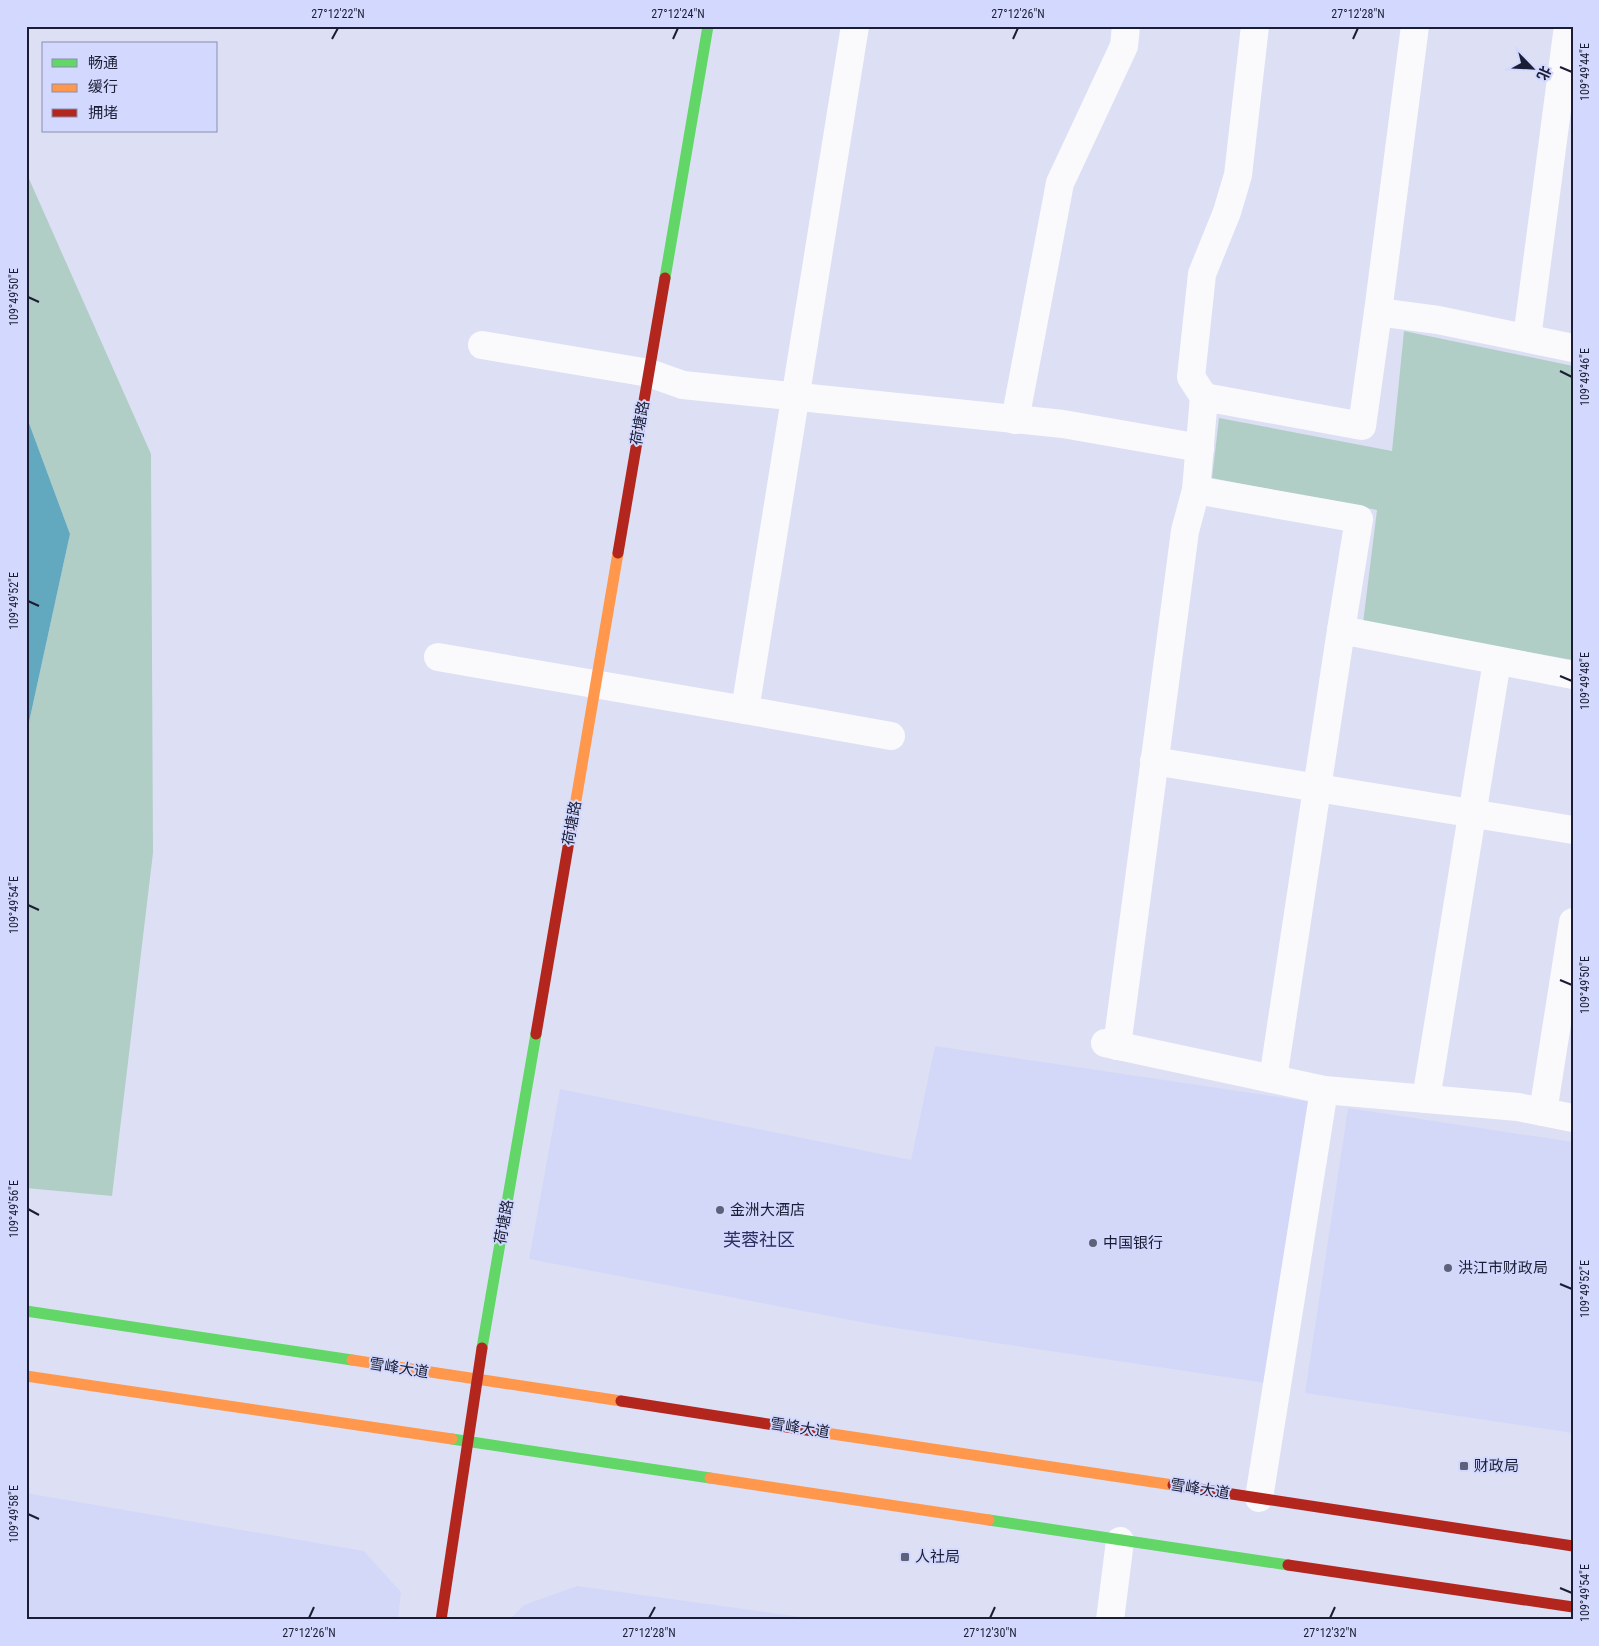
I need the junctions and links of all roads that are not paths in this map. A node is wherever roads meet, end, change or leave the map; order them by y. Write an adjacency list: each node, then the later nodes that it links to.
1 (708, 26): 11 (main road, 荷塘路)
2 (855, 26): 12 (street)
3 (1126, 26): 14 (street)
4 (1255, 26): 13 (street)
5 (1415, 26): 7 (street)
6 (1568, 26): 8 (street)
7 (1378, 312): 8 (street); 13 (street)
8 (1527, 338): 10 (street)
9 (482, 345): 11 (street)
10 (1573, 348)
11 (649, 373): 12 (street); 21 (main road, 荷塘路)
12 (796, 397): 14 (street); 22 (street)
13 (1204, 397): 15 (street)
14 (1015, 420): 15 (street)
15 (1200, 448): 16 (street)
16 (1196, 490): 17 (street); 24 (street)
17 (1341, 630): 19 (street); 25 (street)
18 (438, 657): 21 (street)
19 (1497, 661): 20 (street); 26 (street)
20 (1573, 675)
21 (596, 684): 22 (street); 36 (main road, 荷塘路)
22 (745, 710): 23 (street)
23 (891, 736)
24 (1154, 761): 25 (street); 29 (street)
25 (1317, 788): 26 (street); 29 (street)
26 (1473, 813): 27 (street); 31 (street)
27 (1573, 830)
28 (1573, 922): 32 (street)
29 (1273, 1079): 30 (street)
30 (1324, 1090): 31 (street); 38 (street)
31 (1426, 1099): 32 (street)
32 (1543, 1112): 33 (street)
33 (1573, 1118)
34 (26, 1311): 36 (main road, 雪峰大道)
35 (26, 1376): 37 (main road)
36 (477, 1379): 37 (main road, 荷塘路); 38 (main road, 雪峰大道)
37 (468, 1440): 39 (main road); 42 (main road, 荷塘路)
38 (1259, 1498): 40 (main road, 雪峰大道)
39 (1120, 1541): 41 (main road); 43 (street)
40 (1573, 1546)
41 (1573, 1608)
42 (441, 1620)
43 (1110, 1620)

